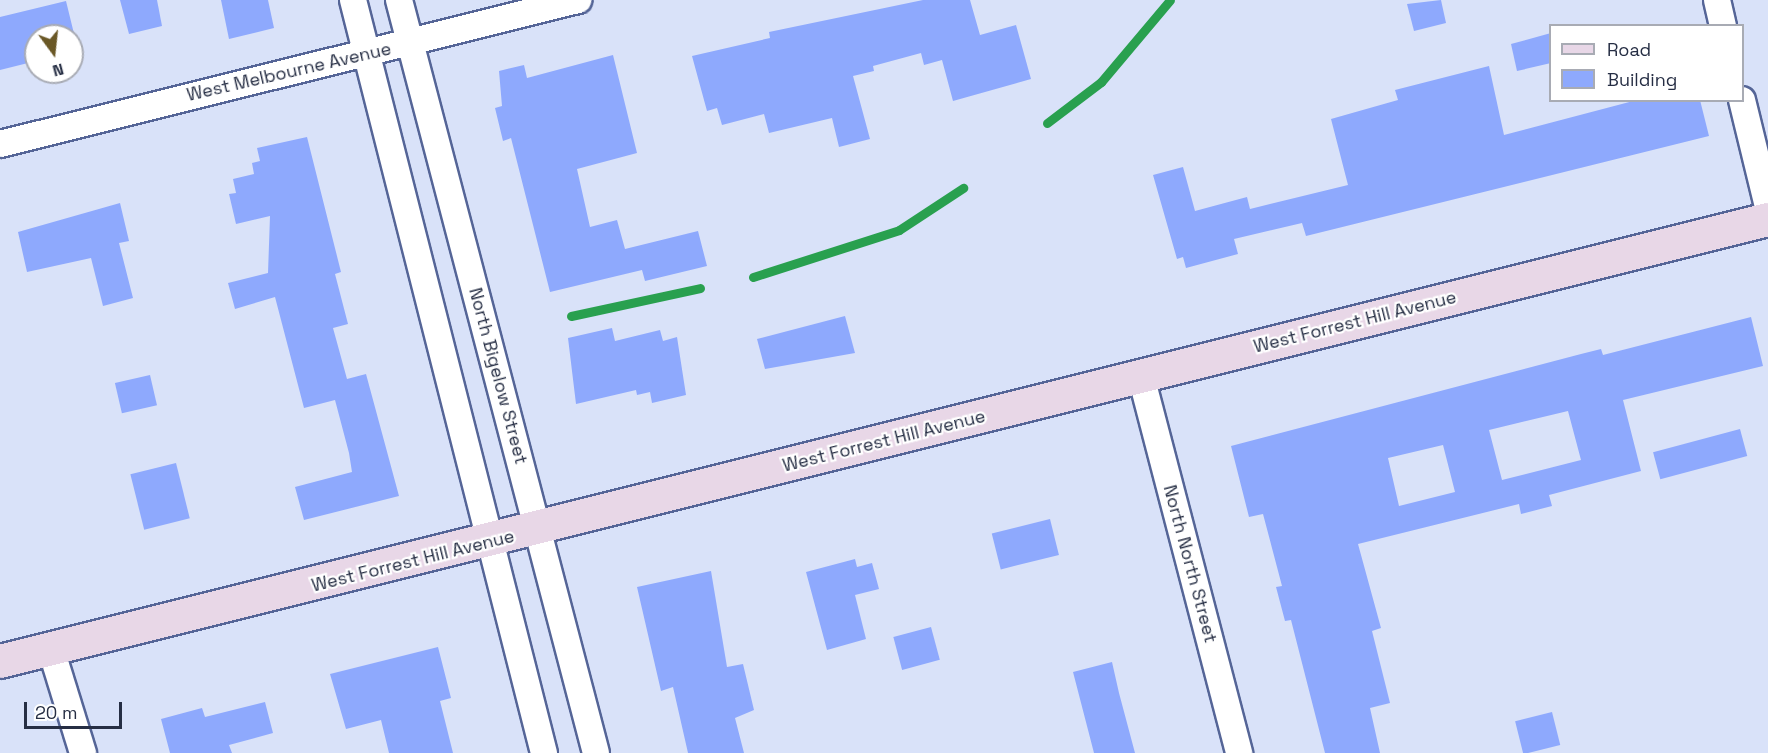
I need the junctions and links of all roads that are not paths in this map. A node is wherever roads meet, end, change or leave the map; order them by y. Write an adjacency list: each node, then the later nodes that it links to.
1 (353, 0): 7 (street)
2 (399, 0): 6 (street, North Bigelow Street)
3 (578, 0): 6 (street, West Melbourne Avenue)
4 (1717, 0): 5 (street)
5 (1723, 24)
6 (410, 44): 7 (street, West Melbourne Avenue); 13 (street, North Bigelow Street)
7 (367, 55): 9 (street, West Melbourne Avenue); 14 (street)
8 (1742, 102): 10 (street)
9 (0, 144)
10 (1768, 207)
11 (1768, 219): 12 (main road, West Forrest Hill Avenue)
12 (1141, 376): 13 (main road, West Forrest Hill Avenue); 20 (street, North North Street)
13 (539, 530): 14 (main road, West Forrest Hill Avenue); 19 (street, North Bigelow Street)
14 (492, 542): 15 (main road, West Forrest Hill Avenue); 18 (street)
15 (51, 649): 16 (main road, West Forrest Hill Avenue); 17 (street)
16 (0, 661)
17 (82, 753)
18 (544, 753)
19 (596, 753)
20 (1239, 753)

